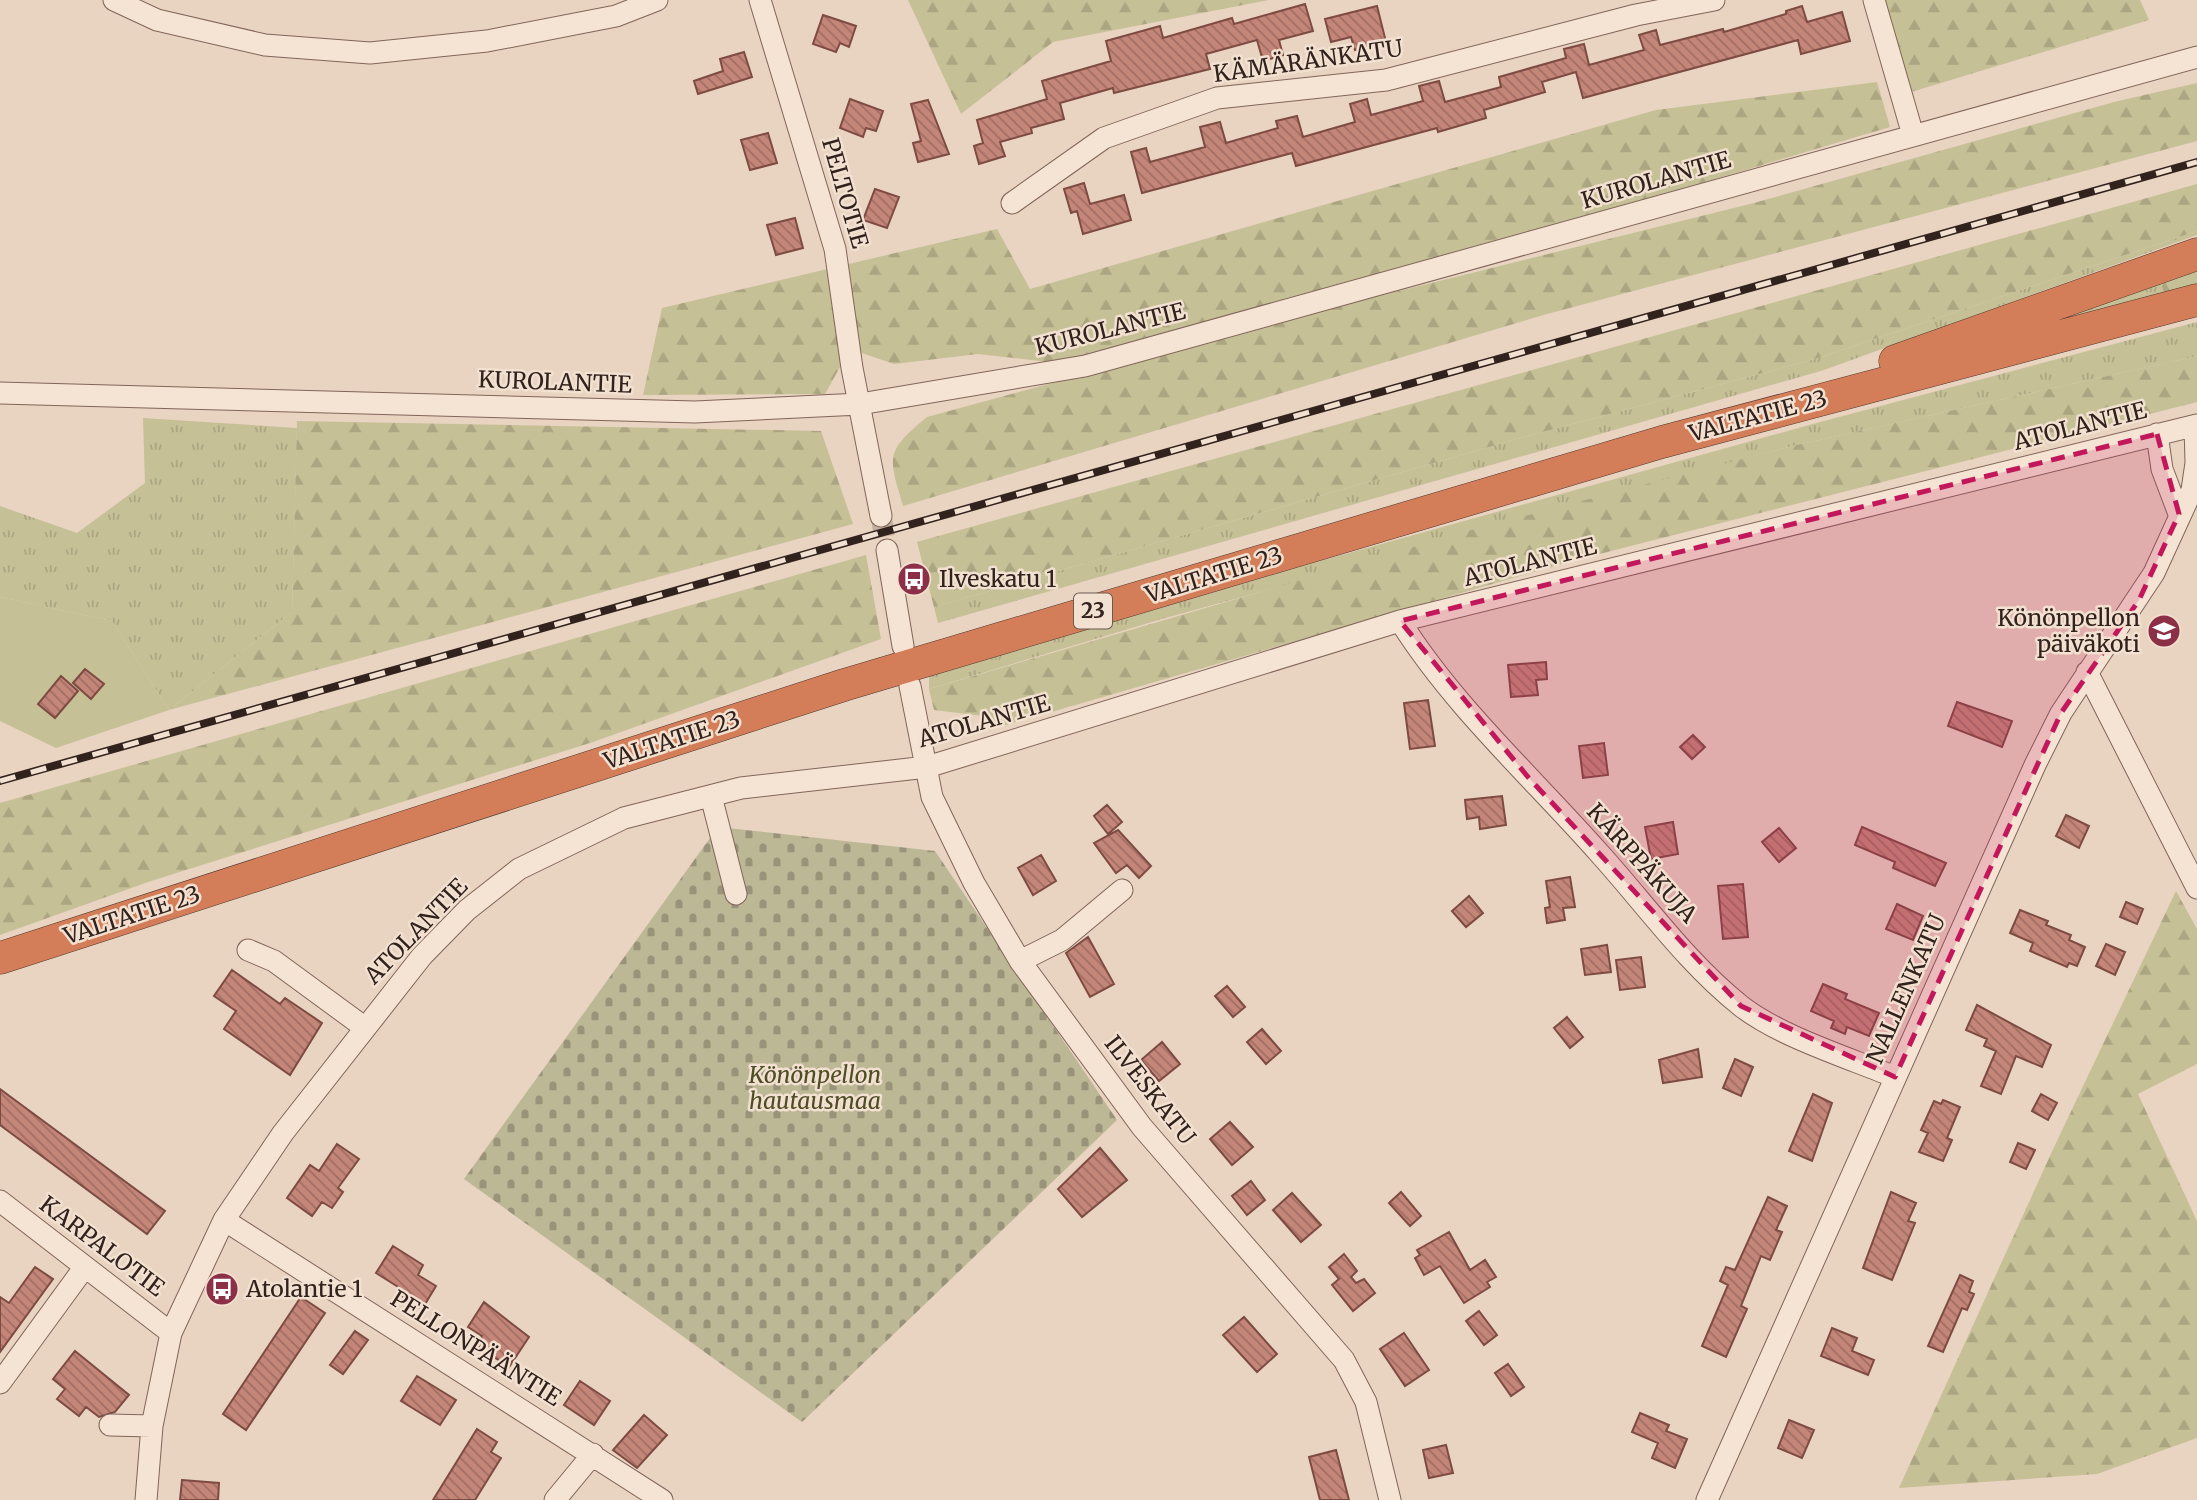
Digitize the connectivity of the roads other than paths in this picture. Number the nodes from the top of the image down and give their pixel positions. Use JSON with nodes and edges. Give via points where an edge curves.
{"nodes":[{"id":1,"x":114,"y":0,"type":"edge"},
{"id":2,"x":657,"y":0,"type":"edge"},
{"id":3,"x":760,"y":0,"type":"edge"},
{"id":4,"x":1714,"y":0,"type":"edge"},
{"id":5,"x":1874,"y":0,"type":"edge"},
{"id":6,"x":2197,"y":57,"type":"edge"},
{"id":7,"x":1913,"y":135,"type":"junction"},
{"id":8,"x":1012,"y":203,"type":"dead end"},
{"id":9,"x":2197,"y":254,"type":"edge"},
{"id":10,"x":2197,"y":300,"type":"edge"},
{"id":11,"x":0,"y":393,"type":"edge"},
{"id":12,"x":860,"y":404,"type":"junction"},
{"id":13,"x":2196,"y":426,"type":"edge"},
{"id":14,"x":2157,"y":434,"type":"junction"},
{"id":15,"x":1662,"y":442,"type":"junction"},
{"id":16,"x":2179,"y":514,"type":"junction"},
{"id":17,"x":881,"y":516,"type":"tunnel mouth"},
{"id":18,"x":887,"y":550,"type":"tunnel mouth"},
{"id":19,"x":1400,"y":621,"type":"junction"},
{"id":20,"x":903,"y":646,"type":"dead end"},
{"id":21,"x":2087,"y":673,"type":"junction"},
{"id":22,"x":910,"y":686,"type":"dead end"},
{"id":23,"x":927,"y":767,"type":"junction"},
{"id":24,"x":711,"y":796,"type":"junction"},
{"id":25,"x":2197,"y":888,"type":"edge"},
{"id":26,"x":1122,"y":890,"type":"dead end"},
{"id":27,"x":736,"y":894,"type":"dead end"},
{"id":28,"x":248,"y":950,"type":"dead end"},
{"id":29,"x":0,"y":958,"type":"edge"},
{"id":30,"x":1020,"y":961,"type":"junction"},
{"id":31,"x":364,"y":1027,"type":"junction"},
{"id":32,"x":1895,"y":1077,"type":"junction"},
{"id":33,"x":0,"y":1201,"type":"edge"},
{"id":34,"x":224,"y":1220,"type":"junction"},
{"id":35,"x":84,"y":1268,"type":"junction"},
{"id":36,"x":171,"y":1333,"type":"junction"},
{"id":37,"x":0,"y":1383,"type":"edge"},
{"id":38,"x":110,"y":1425,"type":"dead end"},
{"id":39,"x":152,"y":1426,"type":"junction"},
{"id":40,"x":593,"y":1454,"type":"junction"},
{"id":41,"x":146,"y":1500,"type":"edge"},
{"id":42,"x":555,"y":1500,"type":"edge"},
{"id":43,"x":662,"y":1500,"type":"edge"},
{"id":44,"x":1390,"y":1500,"type":"edge"},
{"id":45,"x":1707,"y":1500,"type":"edge"}],
"edges":[{"from":1,"to":2,"type":"street","via":[[157,20],[265,45],[370,53],[487,41],[616,16]]},
{"from":3,"to":12,"type":"street","name":"PELTOTIE","via":[[835,249]]},
{"from":4,"to":8,"type":"street","name":"KÄMÄRÄNKATU","via":[[1636,15],[1386,80],[1217,98],[1104,138]]},
{"from":5,"to":7,"type":"street"},
{"from":6,"to":7,"type":"street","name":"KUROLANTIE"},
{"from":7,"to":12,"type":"street","name":"KUROLANTIE","via":[[1085,366]]},
{"from":9,"to":15,"type":"highway"},
{"from":10,"to":15,"type":"highway","name":"VALTATIE 23","number":"23"},
{"from":11,"to":12,"type":"street","name":"KUROLANTIE","via":[[695,412]]},
{"from":12,"to":17,"type":"street"},
{"from":13,"to":14,"type":"street","name":"ATOLANTIE"},
{"from":13,"to":16,"type":"street","name":"NALLENKATU","via":[[2192,490]]},
{"from":14,"to":16,"type":"street","via":[[2162,469]]},
{"from":14,"to":19,"type":"street","name":"ATOLANTIE"},
{"from":15,"to":29,"type":"highway","name":"VALTATIE 23","number":"23","via":[[844,685]]},
{"from":16,"to":21,"type":"street","name":"NALLENKATU","via":[[2139,600]]},
{"from":18,"to":20,"type":"street"},
{"from":19,"to":23,"type":"street","name":"ATOLANTIE"},
{"from":19,"to":32,"type":"street","name":"KÄRPPÄKUJA","via":[[1444,681],[1519,767],[1676,942],[1741,1006],[1774,1026]]},
{"from":21,"to":25,"type":"street"},
{"from":21,"to":32,"type":"street","name":"NALLENKATU","via":[[2035,765]]},
{"from":22,"to":23,"type":"street","name":"ILVESKATU"},
{"from":23,"to":24,"type":"street","name":"ATOLANTIE","via":[[741,788]]},
{"from":23,"to":30,"type":"street","name":"ILVESKATU","via":[[932,797],[974,883]]},
{"from":24,"to":27,"type":"street"},
{"from":24,"to":31,"type":"street","name":"ATOLANTIE","via":[[624,818],[519,869],[467,910]]},
{"from":26,"to":30,"type":"street","via":[[1062,940]]},
{"from":28,"to":31,"type":"street","via":[[274,961]]},
{"from":30,"to":44,"type":"street","name":"ILVESKATU","via":[[1142,1127],[1344,1360],[1366,1402]]},
{"from":31,"to":34,"type":"street","name":"ATOLANTIE"},
{"from":32,"to":45,"type":"street","name":"NALLENKATU"},
{"from":33,"to":35,"type":"street","name":"KARPALOTIE"},
{"from":34,"to":36,"type":"street","name":"ATOLANTIE"},
{"from":34,"to":40,"type":"street","name":"PELLONPÄÄNTIE"},
{"from":35,"to":36,"type":"street","name":"KARPALOTIE"},
{"from":35,"to":37,"type":"street"},
{"from":36,"to":39,"type":"street","name":"ATOLANTIE"},
{"from":38,"to":39,"type":"street"},
{"from":39,"to":41,"type":"street","name":"ATOLANTIE"},
{"from":40,"to":42,"type":"street"},
{"from":40,"to":43,"type":"street","name":"PELLONPÄÄNTIE"}]}
